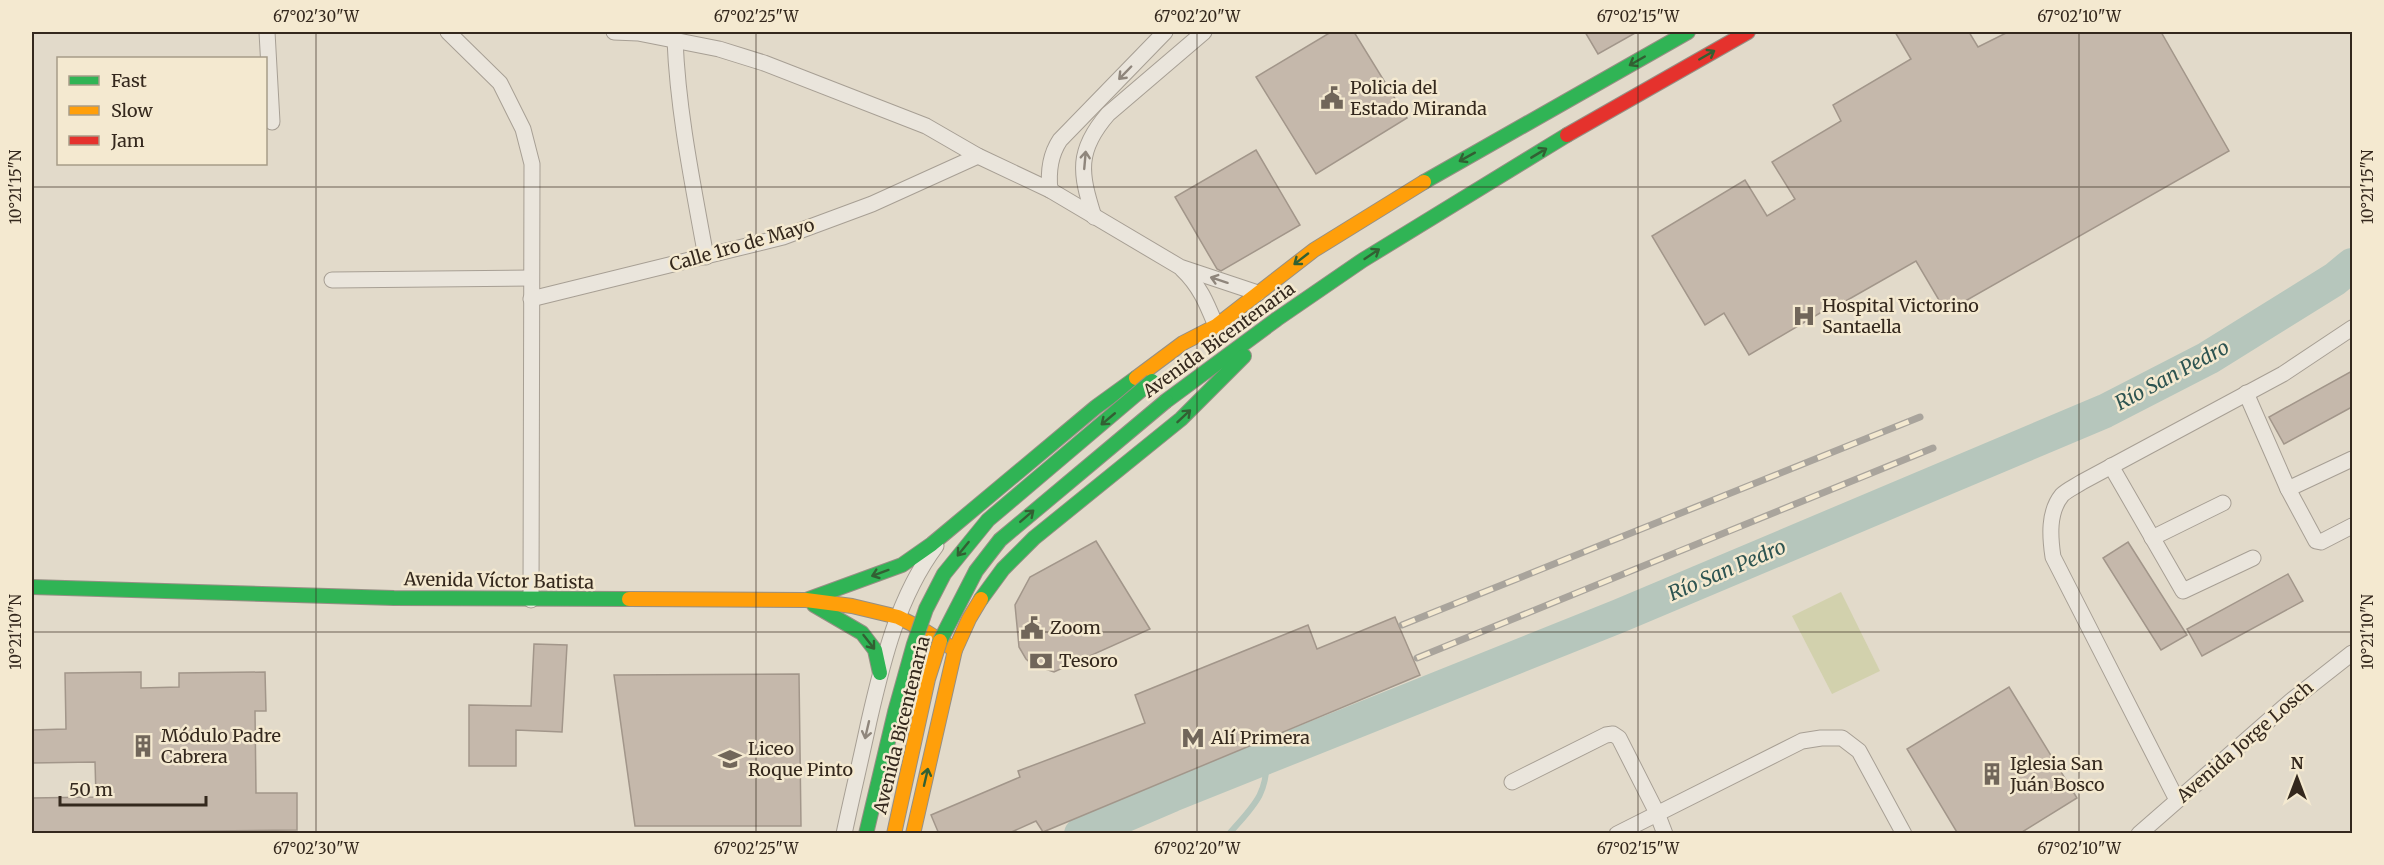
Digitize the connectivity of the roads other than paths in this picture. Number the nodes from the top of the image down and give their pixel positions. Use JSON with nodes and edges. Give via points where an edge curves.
{"nodes":[{"id":1,"x":267,"y":32,"type":"edge"},
{"id":2,"x":448,"y":32,"type":"edge"},
{"id":3,"x":614,"y":32,"type":"edge"},
{"id":4,"x":1166,"y":32,"type":"edge"},
{"id":5,"x":1204,"y":32,"type":"edge"},
{"id":6,"x":1688,"y":32,"type":"edge"},
{"id":7,"x":1748,"y":32,"type":"edge"},
{"id":8,"x":675,"y":40,"type":"junction"},
{"id":9,"x":272,"y":122,"type":"dead end"},
{"id":10,"x":978,"y":156,"type":"junction"},
{"id":11,"x":1050,"y":190,"type":"junction"},
{"id":12,"x":1094,"y":217,"type":"junction"},
{"id":13,"x":706,"y":257,"type":"junction"},
{"id":14,"x":1180,"y":267,"type":"junction"},
{"id":15,"x":531,"y":278,"type":"junction"},
{"id":16,"x":333,"y":280,"type":"dead end"},
{"id":17,"x":1258,"y":293,"type":"junction"},
{"id":18,"x":531,"y":298,"type":"junction"},
{"id":19,"x":1289,"y":310,"type":"junction"},
{"id":20,"x":1212,"y":328,"type":"junction"},
{"id":21,"x":2352,"y":328,"type":"edge"},
{"id":22,"x":2246,"y":393,"type":"junction"},
{"id":23,"x":2352,"y":459,"type":"edge"},
{"id":24,"x":2111,"y":466,"type":"junction"},
{"id":25,"x":2288,"y":489,"type":"junction"},
{"id":26,"x":2223,"y":503,"type":"dead end"},
{"id":27,"x":2352,"y":526,"type":"edge"},
{"id":28,"x":946,"y":532,"type":"junction"},
{"id":29,"x":2152,"y":538,"type":"junction"},
{"id":30,"x":2253,"y":558,"type":"dead end"},
{"id":31,"x":32,"y":587,"type":"edge"},
{"id":32,"x":531,"y":600,"type":"junction"},
{"id":33,"x":806,"y":600,"type":"junction"},
{"id":34,"x":898,"y":617,"type":"junction"},
{"id":35,"x":955,"y":650,"type":"junction"},
{"id":36,"x":2352,"y":653,"type":"edge"},
{"id":37,"x":880,"y":673,"type":"junction"},
{"id":38,"x":1512,"y":783,"type":"dead end"},
{"id":39,"x":2177,"y":800,"type":"junction"},
{"id":40,"x":1657,"y":813,"type":"junction"},
{"id":41,"x":843,"y":834,"type":"edge"},
{"id":42,"x":866,"y":834,"type":"edge"},
{"id":43,"x":894,"y":834,"type":"edge"},
{"id":44,"x":913,"y":834,"type":"edge"},
{"id":45,"x":1617,"y":834,"type":"edge"},
{"id":46,"x":1665,"y":834,"type":"edge"},
{"id":47,"x":1904,"y":834,"type":"edge"},
{"id":48,"x":2139,"y":834,"type":"edge"}],
"edges":[{"from":1,"to":9,"type":"street"},
{"from":2,"to":15,"type":"street","via":[[500,83],[523,129],[532,164]]},
{"from":3,"to":8,"type":"street"},
{"from":4,"to":11,"type":"street","one_way":true,"via":[[1060,140],[1050,166]]},
{"from":12,"to":5,"type":"street","one_way":true,"via":[[1084,187],[1084,158],[1094,129]]},
{"from":6,"to":17,"type":"main road","name":"Avenida Bicentenaria","one_way":true,"via":[[1418,185],[1314,250]]},
{"from":19,"to":7,"type":"main road","name":"Avenida Bicentenaria","one_way":true,"via":[[1391,241]]},
{"from":8,"to":10,"type":"street","via":[[764,63],[927,126]]},
{"from":8,"to":13,"type":"street","via":[[688,158]]},
{"from":10,"to":11,"type":"street"},
{"from":10,"to":13,"type":"street","name":"Calle 1ro de Mayo","via":[[872,204],[783,237]]},
{"from":11,"to":12,"type":"street"},
{"from":12,"to":14,"type":"street"},
{"from":13,"to":18,"type":"street","name":"Calle 1ro de Mayo"},
{"from":17,"to":14,"type":"street","one_way":true},
{"from":14,"to":20,"type":"street","via":[[1204,295]]},
{"from":15,"to":16,"type":"street"},
{"from":15,"to":18,"type":"street"},
{"from":17,"to":20,"type":"main road","name":"Avenida Bicentenaria"},
{"from":18,"to":32,"type":"street"},
{"from":35,"to":19,"type":"main road","one_way":true,"via":[[969,619],[1003,569],[1034,538],[1181,419]]},
{"from":43,"to":19,"type":"main road","name":"Avenida Bicentenaria","one_way":true,"bridge":true,"via":[[928,679],[943,633],[976,571],[1000,540],[1166,401]]},
{"from":20,"to":28,"type":"main road","via":[[1183,343],[1096,406]]},
{"from":20,"to":42,"type":"main road","name":"Avenida Bicentenaria","one_way":true,"bridge":true,"via":[[988,520],[944,574],[914,644]]},
{"from":21,"to":22,"type":"street","via":[[2283,374]]},
{"from":22,"to":24,"type":"street"},
{"from":22,"to":25,"type":"street"},
{"from":23,"to":25,"type":"street"},
{"from":24,"to":29,"type":"street"},
{"from":24,"to":39,"type":"street","via":[[2062,495],[2049,534],[2053,556]]},
{"from":25,"to":27,"type":"street","via":[[2316,541]]},
{"from":26,"to":29,"type":"street"},
{"from":28,"to":33,"type":"main road","one_way":true,"via":[[902,565]]},
{"from":28,"to":34,"type":"street","via":[[913,580]]},
{"from":29,"to":30,"type":"street","via":[[2183,591]]},
{"from":31,"to":32,"type":"main road","name":"Avenida Víctor Batista"},
{"from":32,"to":33,"type":"main road","name":"Avenida Víctor Batista"},
{"from":33,"to":34,"type":"main road","name":"Avenida Víctor Batista"},
{"from":33,"to":37,"type":"main road","one_way":true,"via":[[862,633],[875,650]]},
{"from":34,"to":35,"type":"main road","name":"Avenida Víctor Batista"},
{"from":34,"to":37,"type":"street"},
{"from":44,"to":35,"type":"main road","one_way":true},
{"from":36,"to":39,"type":"street","name":"Avenida Jorge Losch"},
{"from":37,"to":41,"type":"street","one_way":true},
{"from":38,"to":40,"type":"street","via":[[1612,734],[1619,738]]},
{"from":39,"to":48,"type":"street","name":"Avenida Jorge Losch"},
{"from":40,"to":45,"type":"street"},
{"from":40,"to":46,"type":"street"},
{"from":40,"to":47,"type":"street","via":[[1802,741],[1842,738],[1859,751]]}]}
